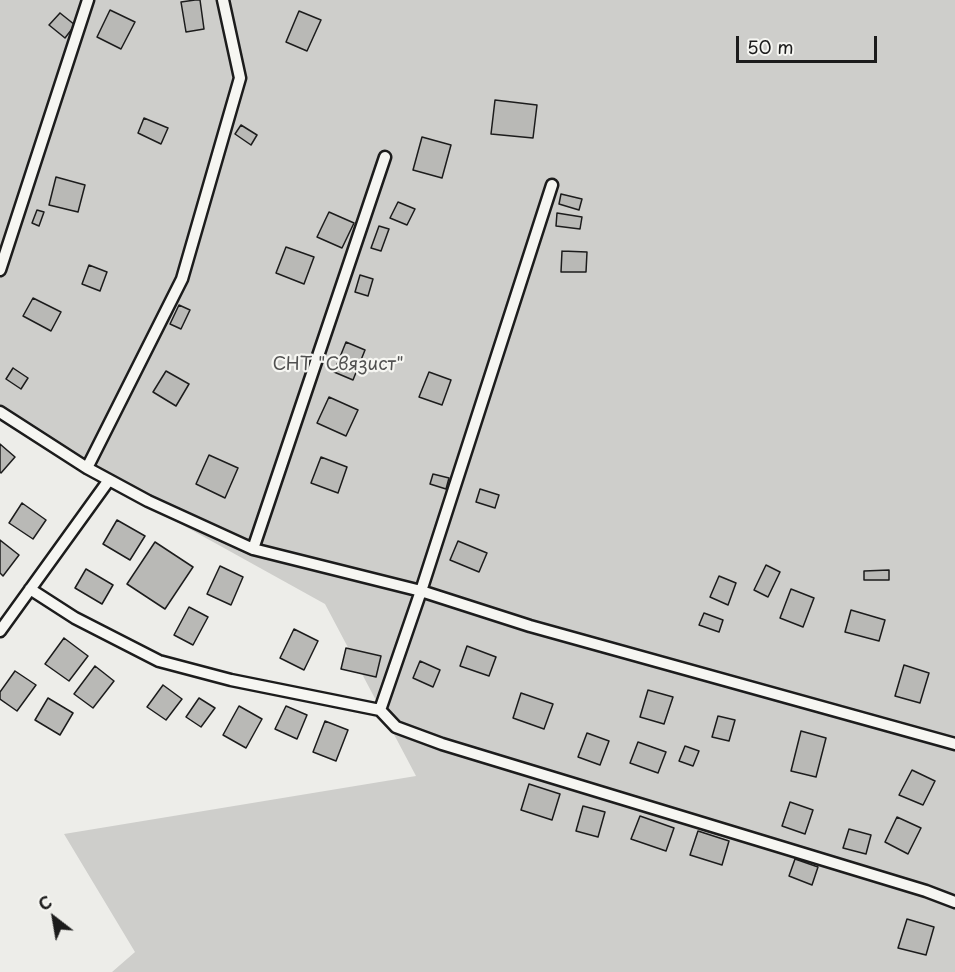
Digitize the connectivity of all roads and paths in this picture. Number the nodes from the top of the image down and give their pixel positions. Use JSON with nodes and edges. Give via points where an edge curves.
{"nodes":[{"id":1,"x":88,"y":0,"type":"edge"},
{"id":2,"x":223,"y":0,"type":"edge"},
{"id":3,"x":385,"y":157,"type":"dead end"},
{"id":4,"x":552,"y":185,"type":"dead end"},
{"id":5,"x":0,"y":270,"type":"edge"},
{"id":6,"x":0,"y":412,"type":"edge"},
{"id":7,"x":87,"y":468,"type":"junction"},
{"id":8,"x":109,"y":480,"type":"junction"},
{"id":9,"x":253,"y":549,"type":"junction"},
{"id":10,"x":30,"y":589,"type":"junction"},
{"id":11,"x":421,"y":591,"type":"junction"},
{"id":12,"x":0,"y":631,"type":"edge"},
{"id":13,"x":380,"y":710,"type":"junction"},
{"id":14,"x":955,"y":744,"type":"edge"},
{"id":15,"x":955,"y":902,"type":"edge"}],
"edges":[{"from":1,"to":5,"type":"lane"},
{"from":2,"to":7,"type":"lane","via":[[240,78],[182,279]]},
{"from":3,"to":9,"type":"lane"},
{"from":4,"to":11,"type":"lane"},
{"from":6,"to":7,"type":"lane"},
{"from":7,"to":8,"type":"lane"},
{"from":8,"to":9,"type":"lane"},
{"from":8,"to":10,"type":"lane"},
{"from":9,"to":11,"type":"lane"},
{"from":10,"to":12,"type":"lane"},
{"from":10,"to":13,"type":"lane","via":[[75,618],[159,661]]},
{"from":11,"to":13,"type":"lane"},
{"from":11,"to":14,"type":"lane","via":[[530,626]]},
{"from":13,"to":15,"type":"lane","via":[[396,727],[442,744]]}]}
